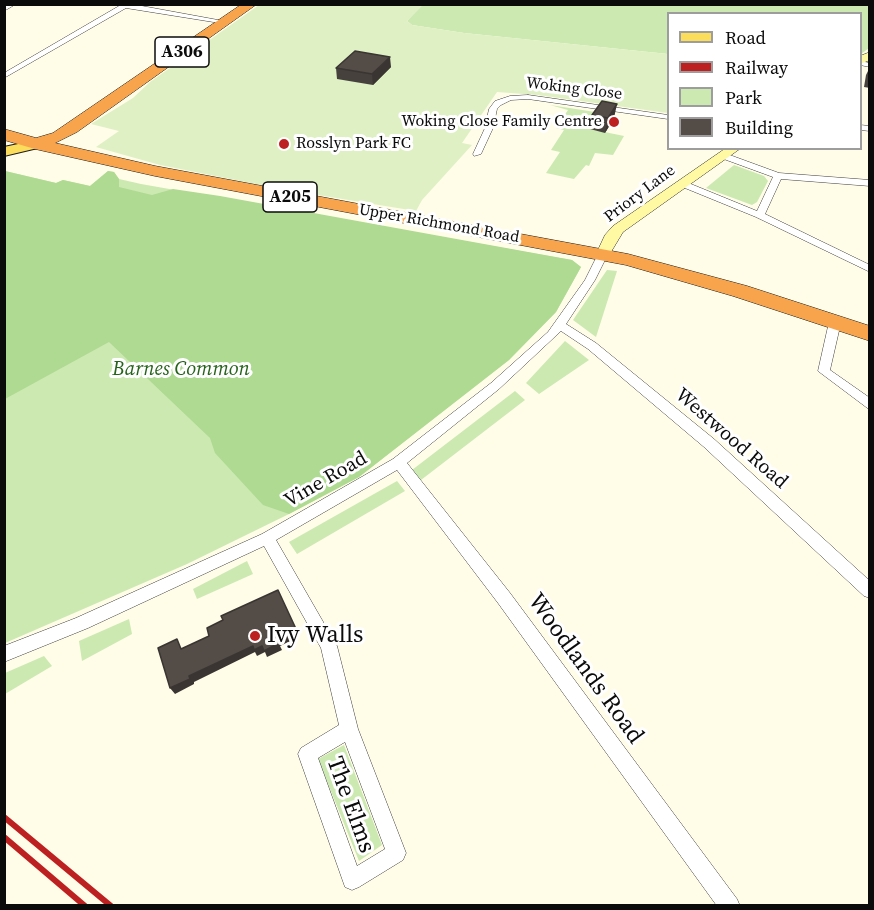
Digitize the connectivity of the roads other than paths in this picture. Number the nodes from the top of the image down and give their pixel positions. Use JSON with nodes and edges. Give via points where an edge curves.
{"nodes":[{"id":1,"x":14,"y":4,"type":"edge"},
{"id":2,"x":251,"y":4,"type":"edge"},
{"id":3,"x":120,"y":5,"type":"edge"},
{"id":4,"x":4,"y":9,"type":"edge"},
{"id":5,"x":226,"y":22,"type":"junction"},
{"id":6,"x":4,"y":76,"type":"edge"},
{"id":7,"x":667,"y":117,"type":"edge"},
{"id":8,"x":4,"y":134,"type":"edge"},
{"id":9,"x":4,"y":143,"type":"edge"},
{"id":10,"x":37,"y":144,"type":"junction"},
{"id":11,"x":4,"y":152,"type":"edge"},
{"id":12,"x":729,"y":152,"type":"edge"},
{"id":13,"x":477,"y":154,"type":"dead end"},
{"id":14,"x":778,"y":176,"type":"junction"},
{"id":15,"x":870,"y":183,"type":"edge"},
{"id":16,"x":683,"y":184,"type":"junction"},
{"id":17,"x":759,"y":214,"type":"junction"},
{"id":18,"x":603,"y":254,"type":"junction"},
{"id":19,"x":870,"y":269,"type":"edge"},
{"id":20,"x":835,"y":322,"type":"junction"},
{"id":21,"x":559,"y":325,"type":"junction"},
{"id":22,"x":870,"y":334,"type":"edge"},
{"id":23,"x":870,"y":405,"type":"edge"},
{"id":24,"x":398,"y":463,"type":"junction"},
{"id":25,"x":267,"y":538,"type":"junction"},
{"id":26,"x":870,"y":591,"type":"edge"},
{"id":27,"x":4,"y":654,"type":"edge"},
{"id":28,"x":349,"y":729,"type":"junction"},
{"id":29,"x":730,"y":906,"type":"edge"}],
"edges":[{"from":1,"to":4,"type":"street"},
{"from":2,"to":5,"type":"highway","number":"A306"},
{"from":3,"to":5,"type":"street"},
{"from":3,"to":6,"type":"street"},
{"from":5,"to":10,"type":"highway","number":"A306","via":[[70,129]]},
{"from":7,"to":13,"type":"street","name":"Woking Close","via":[[510,98],[493,109]]},
{"from":8,"to":10,"type":"highway","name":"Upper Richmond Road","number":"A205"},
{"from":9,"to":10,"type":"highway","number":"A205"},
{"from":10,"to":11,"type":"main road","number":"A306"},
{"from":10,"to":18,"type":"highway","name":"Upper Richmond Road","number":"A205","via":[[196,179]]},
{"from":12,"to":14,"type":"street"},
{"from":12,"to":16,"type":"street","name":"Priory Lane"},
{"from":14,"to":15,"type":"street"},
{"from":14,"to":17,"type":"street"},
{"from":16,"to":17,"type":"street"},
{"from":16,"to":18,"type":"street","name":"Priory Lane","via":[[618,229]]},
{"from":17,"to":19,"type":"street"},
{"from":18,"to":20,"type":"highway","name":"Upper Richmond Road","number":"A205","via":[[681,273]]},
{"from":18,"to":21,"type":"street","name":"Vine Road","via":[[592,278]]},
{"from":20,"to":22,"type":"highway","name":"Upper Richmond Road","number":"A205"},
{"from":20,"to":23,"type":"street","via":[[824,371]]},
{"from":21,"to":24,"type":"street","name":"Vine Road","via":[[495,386]]},
{"from":21,"to":26,"type":"street","name":"Westwood Road","via":[[592,346],[709,443]]},
{"from":24,"to":25,"type":"street","name":"Vine Road"},
{"from":24,"to":29,"type":"street","name":"Woodlands Road","via":[[504,598]]},
{"from":25,"to":27,"type":"street","name":"Vine Road","via":[[82,623]]},
{"from":25,"to":28,"type":"street","name":"The Elms","via":[[329,646]]},
{"from":28,"to":28,"type":"street","name":"The Elms","via":[[396,853],[352,880],[307,754]]}]}
